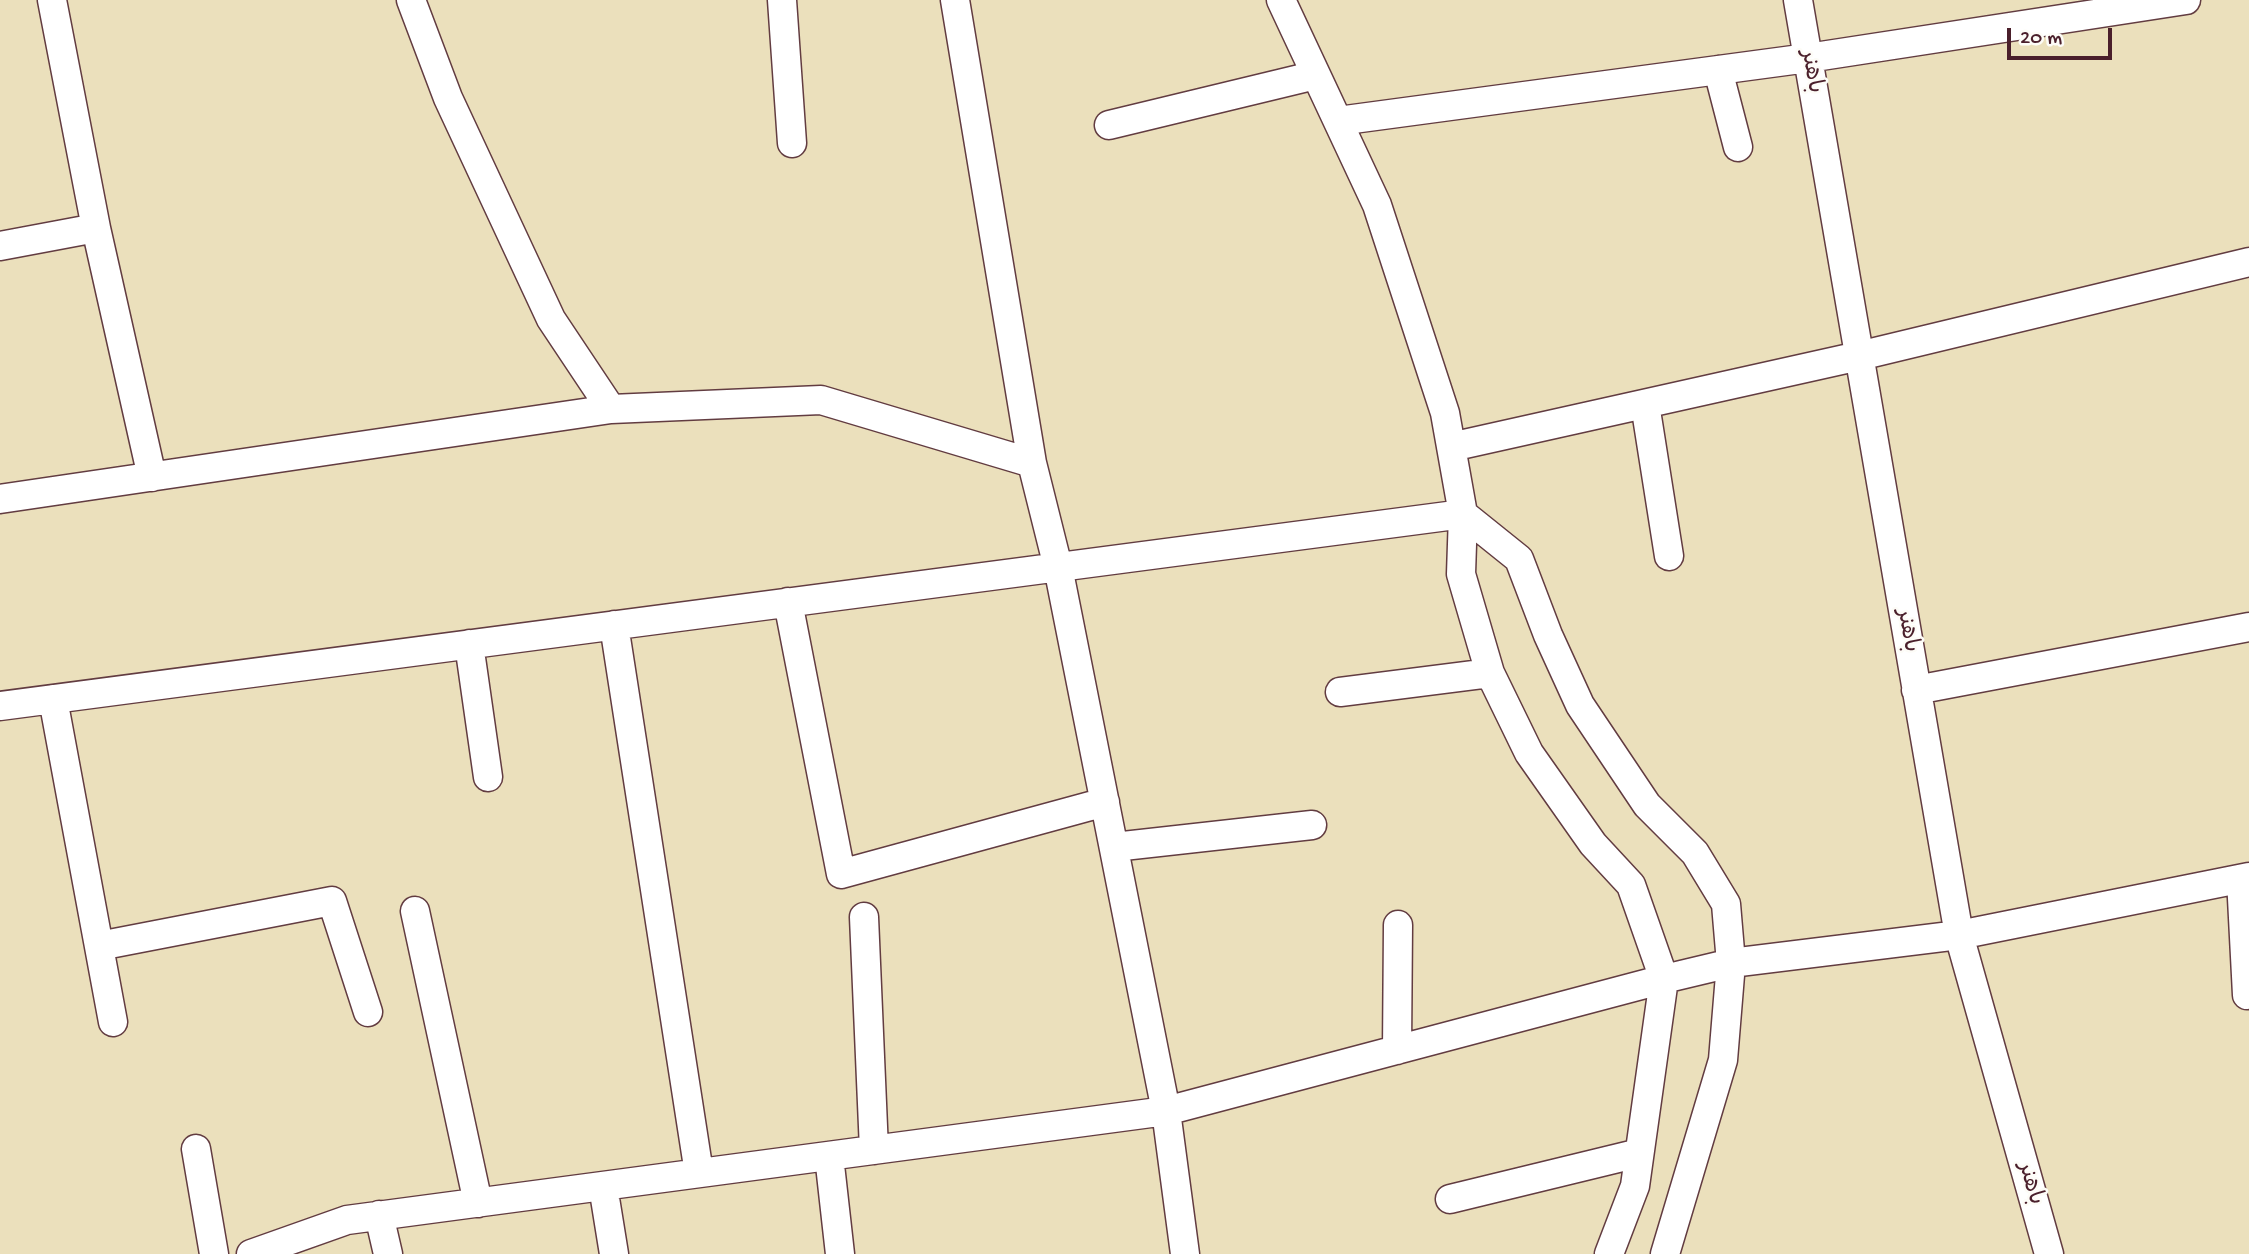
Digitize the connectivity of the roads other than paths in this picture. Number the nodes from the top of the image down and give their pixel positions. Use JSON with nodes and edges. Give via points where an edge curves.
{"nodes":[{"id":1,"x":52,"y":0,"type":"edge"},
{"id":2,"x":411,"y":0,"type":"edge"},
{"id":3,"x":782,"y":0,"type":"edge"},
{"id":4,"x":955,"y":0,"type":"edge"},
{"id":5,"x":1281,"y":0,"type":"edge"},
{"id":6,"x":1798,"y":0,"type":"edge"},
{"id":7,"x":2186,"y":0,"type":"edge"},
{"id":8,"x":2051,"y":10,"type":"edge"},
{"id":9,"x":1808,"y":58,"type":"junction"},
{"id":10,"x":1718,"y":70,"type":"junction"},
{"id":11,"x":1316,"y":75,"type":"junction"},
{"id":12,"x":1338,"y":121,"type":"junction"},
{"id":13,"x":1109,"y":125,"type":"dead end"},
{"id":14,"x":792,"y":143,"type":"dead end"},
{"id":15,"x":1738,"y":147,"type":"dead end"},
{"id":16,"x":96,"y":228,"type":"junction"},
{"id":17,"x":0,"y":246,"type":"edge"},
{"id":18,"x":2249,"y":262,"type":"edge"},
{"id":19,"x":1859,"y":356,"type":"junction"},
{"id":20,"x":1646,"y":404,"type":"junction"},
{"id":21,"x":611,"y":409,"type":"junction"},
{"id":22,"x":1451,"y":447,"type":"junction"},
{"id":23,"x":1032,"y":463,"type":"junction"},
{"id":24,"x":152,"y":477,"type":"junction"},
{"id":25,"x":0,"y":499,"type":"edge"},
{"id":26,"x":1463,"y":514,"type":"junction"},
{"id":27,"x":1669,"y":556,"type":"dead end"},
{"id":28,"x":1058,"y":567,"type":"junction"},
{"id":29,"x":788,"y":602,"type":"junction"},
{"id":30,"x":614,"y":625,"type":"junction"},
{"id":31,"x":2249,"y":627,"type":"edge"},
{"id":32,"x":469,"y":644,"type":"junction"},
{"id":33,"x":1490,"y":673,"type":"junction"},
{"id":34,"x":1916,"y":690,"type":"junction"},
{"id":35,"x":1340,"y":692,"type":"dead end"},
{"id":36,"x":53,"y":699,"type":"junction"},
{"id":37,"x":0,"y":706,"type":"edge"},
{"id":38,"x":488,"y":777,"type":"dead end"},
{"id":39,"x":1105,"y":802,"type":"junction"},
{"id":40,"x":1311,"y":824,"type":"dead end"},
{"id":41,"x":1114,"y":847,"type":"junction"},
{"id":42,"x":2245,"y":878,"type":"edge"},
{"id":43,"x":415,"y":911,"type":"dead end"},
{"id":44,"x":864,"y":918,"type":"dead end"},
{"id":45,"x":1398,"y":925,"type":"dead end"},
{"id":46,"x":1959,"y":935,"type":"junction"},
{"id":47,"x":99,"y":946,"type":"junction"},
{"id":48,"x":1731,"y":963,"type":"junction"},
{"id":49,"x":1664,"y":979,"type":"junction"},
{"id":50,"x":2247,"y":995,"type":"dead end"},
{"id":51,"x":368,"y":1012,"type":"dead end"},
{"id":52,"x":113,"y":1022,"type":"dead end"},
{"id":53,"x":1397,"y":1050,"type":"junction"},
{"id":54,"x":1166,"y":1111,"type":"junction"},
{"id":55,"x":196,"y":1149,"type":"dead end"},
{"id":56,"x":874,"y":1150,"type":"junction"},
{"id":57,"x":1639,"y":1153,"type":"junction"},
{"id":58,"x":829,"y":1156,"type":"junction"},
{"id":59,"x":699,"y":1173,"type":"junction"},
{"id":60,"x":603,"y":1186,"type":"junction"},
{"id":61,"x":1450,"y":1199,"type":"dead end"},
{"id":62,"x":478,"y":1203,"type":"junction"},
{"id":63,"x":379,"y":1215,"type":"junction"},
{"id":64,"x":214,"y":1254,"type":"edge"},
{"id":65,"x":251,"y":1254,"type":"edge"},
{"id":66,"x":388,"y":1254,"type":"edge"},
{"id":67,"x":614,"y":1254,"type":"edge"},
{"id":68,"x":840,"y":1254,"type":"edge"},
{"id":69,"x":1185,"y":1254,"type":"edge"},
{"id":70,"x":1609,"y":1254,"type":"edge"},
{"id":71,"x":1665,"y":1254,"type":"edge"},
{"id":72,"x":2049,"y":1254,"type":"edge"}],
"edges":[{"from":1,"to":16,"type":"street"},
{"from":2,"to":21,"type":"street","via":[[448,98],[551,319]]},
{"from":3,"to":14,"type":"street"},
{"from":4,"to":23,"type":"street"},
{"from":5,"to":11,"type":"street"},
{"from":6,"to":9,"type":"street","name":"باهنر"},
{"from":7,"to":8,"type":"street"},
{"from":8,"to":9,"type":"street"},
{"from":9,"to":10,"type":"street"},
{"from":9,"to":19,"type":"street","name":"باهنر"},
{"from":10,"to":12,"type":"street"},
{"from":10,"to":15,"type":"street"},
{"from":11,"to":12,"type":"street"},
{"from":11,"to":13,"type":"street"},
{"from":12,"to":22,"type":"street","via":[[1377,205],[1445,413]]},
{"from":16,"to":17,"type":"street"},
{"from":16,"to":24,"type":"street"},
{"from":18,"to":19,"type":"street"},
{"from":19,"to":20,"type":"street"},
{"from":19,"to":34,"type":"street","name":"باهنر"},
{"from":20,"to":22,"type":"street"},
{"from":20,"to":27,"type":"street"},
{"from":21,"to":23,"type":"street","via":[[821,400]]},
{"from":21,"to":24,"type":"street"},
{"from":22,"to":26,"type":"street"},
{"from":23,"to":28,"type":"street"},
{"from":24,"to":25,"type":"street"},
{"from":26,"to":28,"type":"street"},
{"from":26,"to":33,"type":"street","via":[[1461,573]]},
{"from":26,"to":48,"type":"street","via":[[1519,559],[1580,705],[1647,805],[1695,853],[1726,904]]},
{"from":28,"to":29,"type":"street"},
{"from":28,"to":39,"type":"street"},
{"from":29,"to":30,"type":"street"},
{"from":29,"to":39,"type":"street","via":[[841,874]]},
{"from":30,"to":32,"type":"street"},
{"from":30,"to":59,"type":"street"},
{"from":31,"to":34,"type":"street"},
{"from":32,"to":36,"type":"street"},
{"from":32,"to":38,"type":"street"},
{"from":33,"to":35,"type":"street"},
{"from":33,"to":49,"type":"street","via":[[1529,753],[1593,844],[1631,885]]},
{"from":34,"to":46,"type":"street","name":"باهنر"},
{"from":36,"to":37,"type":"street"},
{"from":36,"to":47,"type":"street"},
{"from":39,"to":41,"type":"street"},
{"from":40,"to":41,"type":"street"},
{"from":41,"to":54,"type":"street"},
{"from":42,"to":46,"type":"street"},
{"from":42,"to":50,"type":"street"},
{"from":43,"to":62,"type":"street"},
{"from":44,"to":56,"type":"street"},
{"from":45,"to":53,"type":"street"},
{"from":46,"to":48,"type":"street"},
{"from":46,"to":72,"type":"street","name":"باهنر"},
{"from":47,"to":51,"type":"street","via":[[332,901]]},
{"from":47,"to":52,"type":"street"},
{"from":48,"to":49,"type":"street"},
{"from":48,"to":71,"type":"street","via":[[1723,1060]]},
{"from":49,"to":53,"type":"street"},
{"from":49,"to":57,"type":"street"},
{"from":53,"to":54,"type":"street"},
{"from":54,"to":56,"type":"street"},
{"from":54,"to":69,"type":"street"},
{"from":55,"to":64,"type":"street"},
{"from":56,"to":58,"type":"street"},
{"from":57,"to":61,"type":"street"},
{"from":57,"to":70,"type":"street","via":[[1635,1186]]},
{"from":58,"to":59,"type":"street"},
{"from":58,"to":68,"type":"street"},
{"from":59,"to":60,"type":"street"},
{"from":60,"to":62,"type":"street"},
{"from":60,"to":67,"type":"street"},
{"from":62,"to":63,"type":"street"},
{"from":63,"to":65,"type":"street","via":[[347,1220]]},
{"from":63,"to":66,"type":"street"}]}
